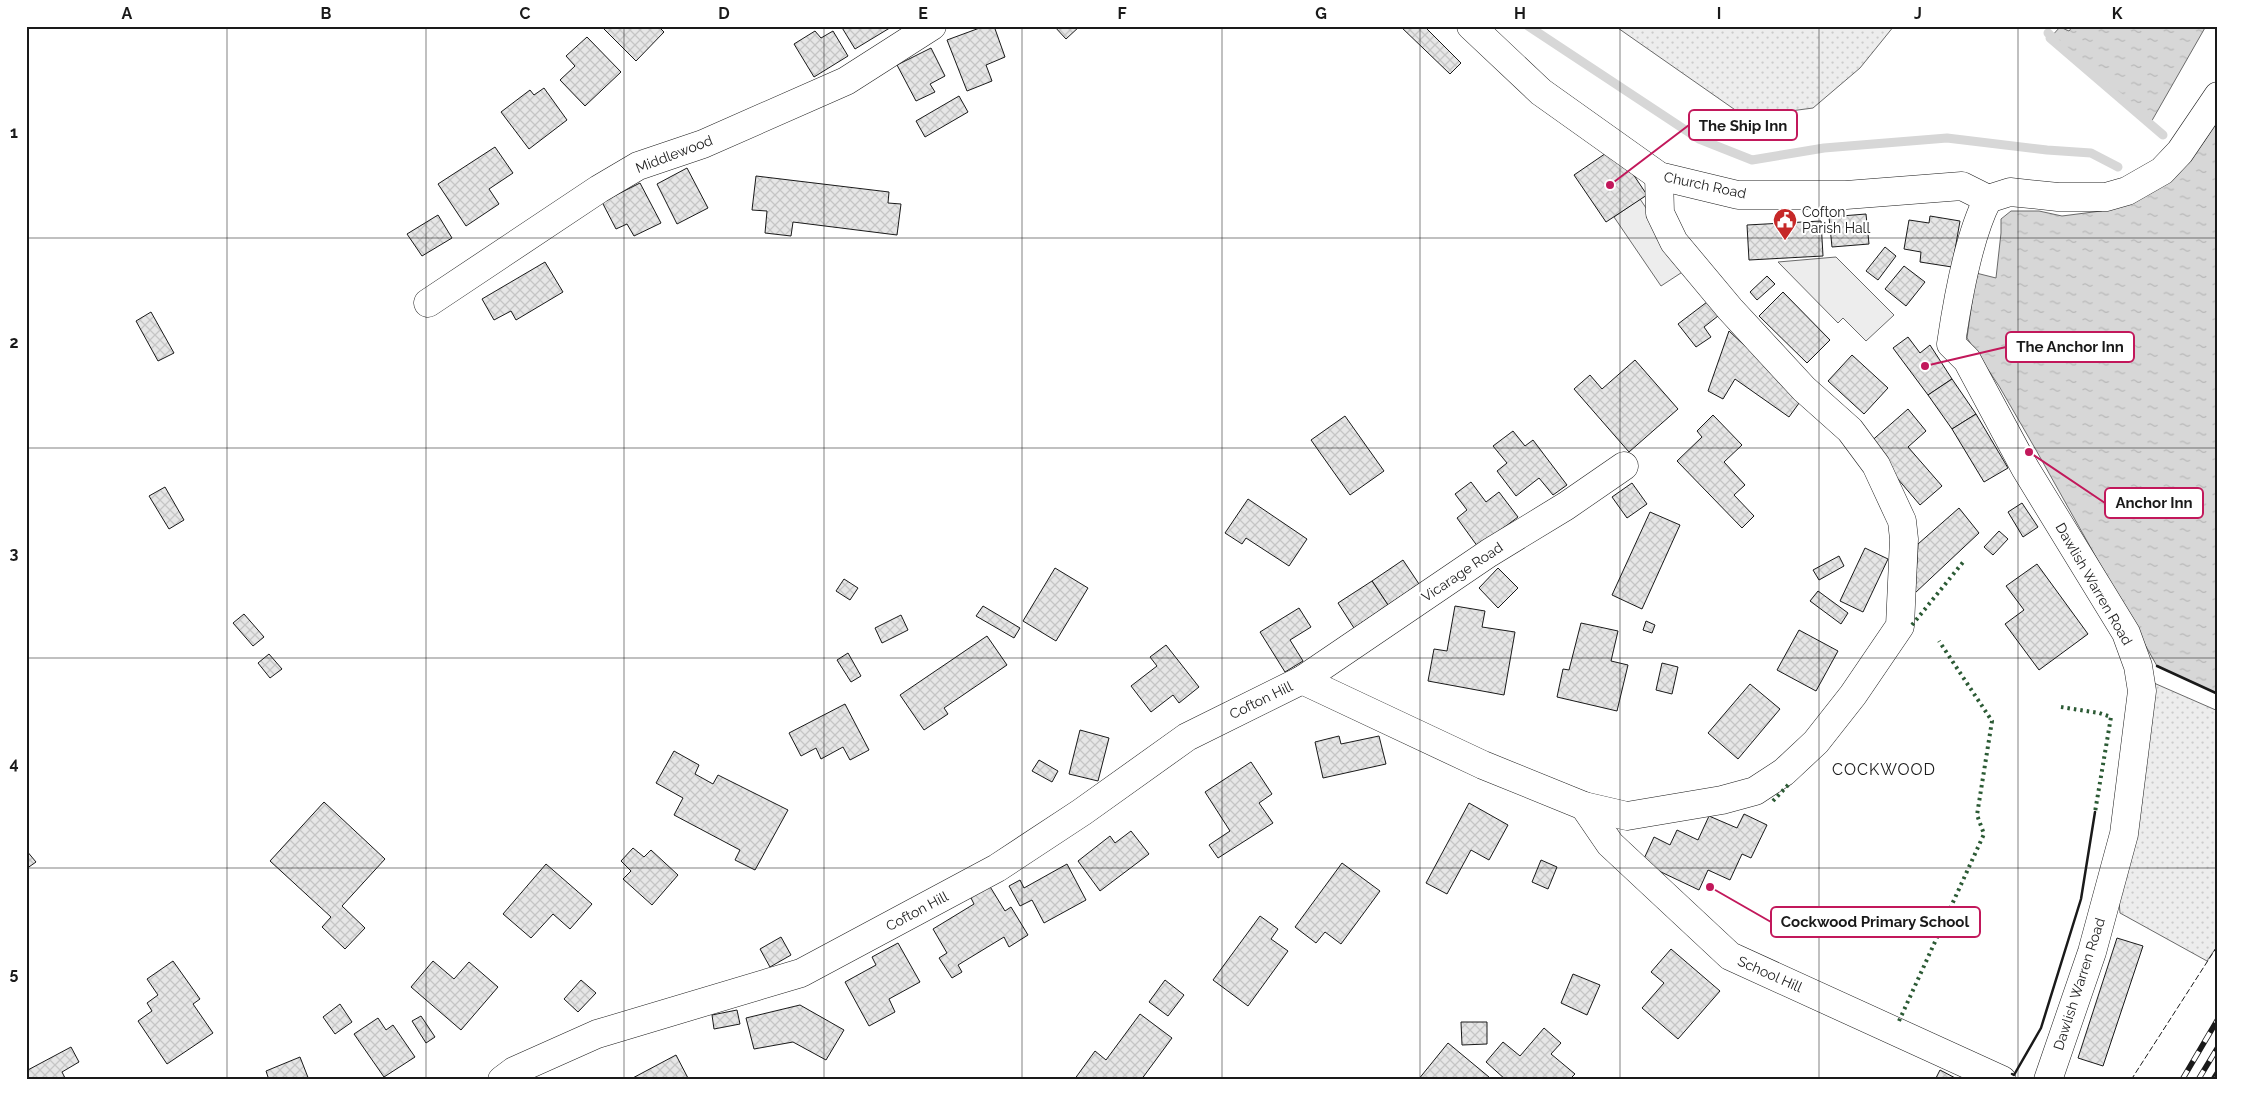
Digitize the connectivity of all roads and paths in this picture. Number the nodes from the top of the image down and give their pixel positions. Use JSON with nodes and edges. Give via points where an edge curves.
{"nodes":[{"id":1,"x":932,"y":26,"type":"edge"},
{"id":2,"x":1471,"y":26,"type":"edge"},
{"id":3,"x":2218,"y":96,"type":"edge"},
{"id":4,"x":1659,"y":176,"type":"junction"},
{"id":5,"x":1988,"y":199,"type":"junction"},
{"id":6,"x":428,"y":303,"type":"dead end"},
{"id":7,"x":1624,"y":466,"type":"dead end"},
{"id":8,"x":1302,"y":680,"type":"junction"},
{"id":9,"x":1584,"y":806,"type":"junction"},
{"id":10,"x":502,"y":1080,"type":"edge"},
{"id":11,"x":2002,"y":1080,"type":"edge"},
{"id":12,"x":2048,"y":1080,"type":"edge"}],
"edges":[{"from":1,"to":6,"type":"street","name":"Middlewood","via":[[846,81],[703,144],[638,166]]},
{"from":2,"to":4,"type":"street","name":"Church Road","via":[[1541,92]]},
{"from":3,"to":5,"type":"street","via":[[2180,152],[2162,171],[2127,191],[2106,197],[2010,192]]},
{"from":4,"to":5,"type":"street","name":"Church Road","via":[[1738,195],[1846,195],[1962,186]]},
{"from":4,"to":9,"type":"street","via":[[1660,213],[1674,242],[1804,389],[1850,430],[1876,465],[1902,521],[1900,626],[1816,742],[1784,772],[1755,791],[1722,800],[1627,816]]},
{"from":5,"to":12,"type":"street","name":"Dawlish Warren Road","via":[[1980,215],[1951,344],[1967,360],[2025,468],[2126,633],[2138,666],[2142,691],[2124,834],[2092,952]]},
{"from":7,"to":8,"type":"street","name":"Vicarage Road"},
{"from":8,"to":9,"type":"street","via":[[1483,765]]},
{"from":8,"to":10,"type":"street","name":"Cofton Hill","via":[[1186,737],[997,868],[801,974],[598,1034],[514,1071]]},
{"from":9,"to":11,"type":"street","name":"School Hill","via":[[1610,844],[1730,956]]}]}
